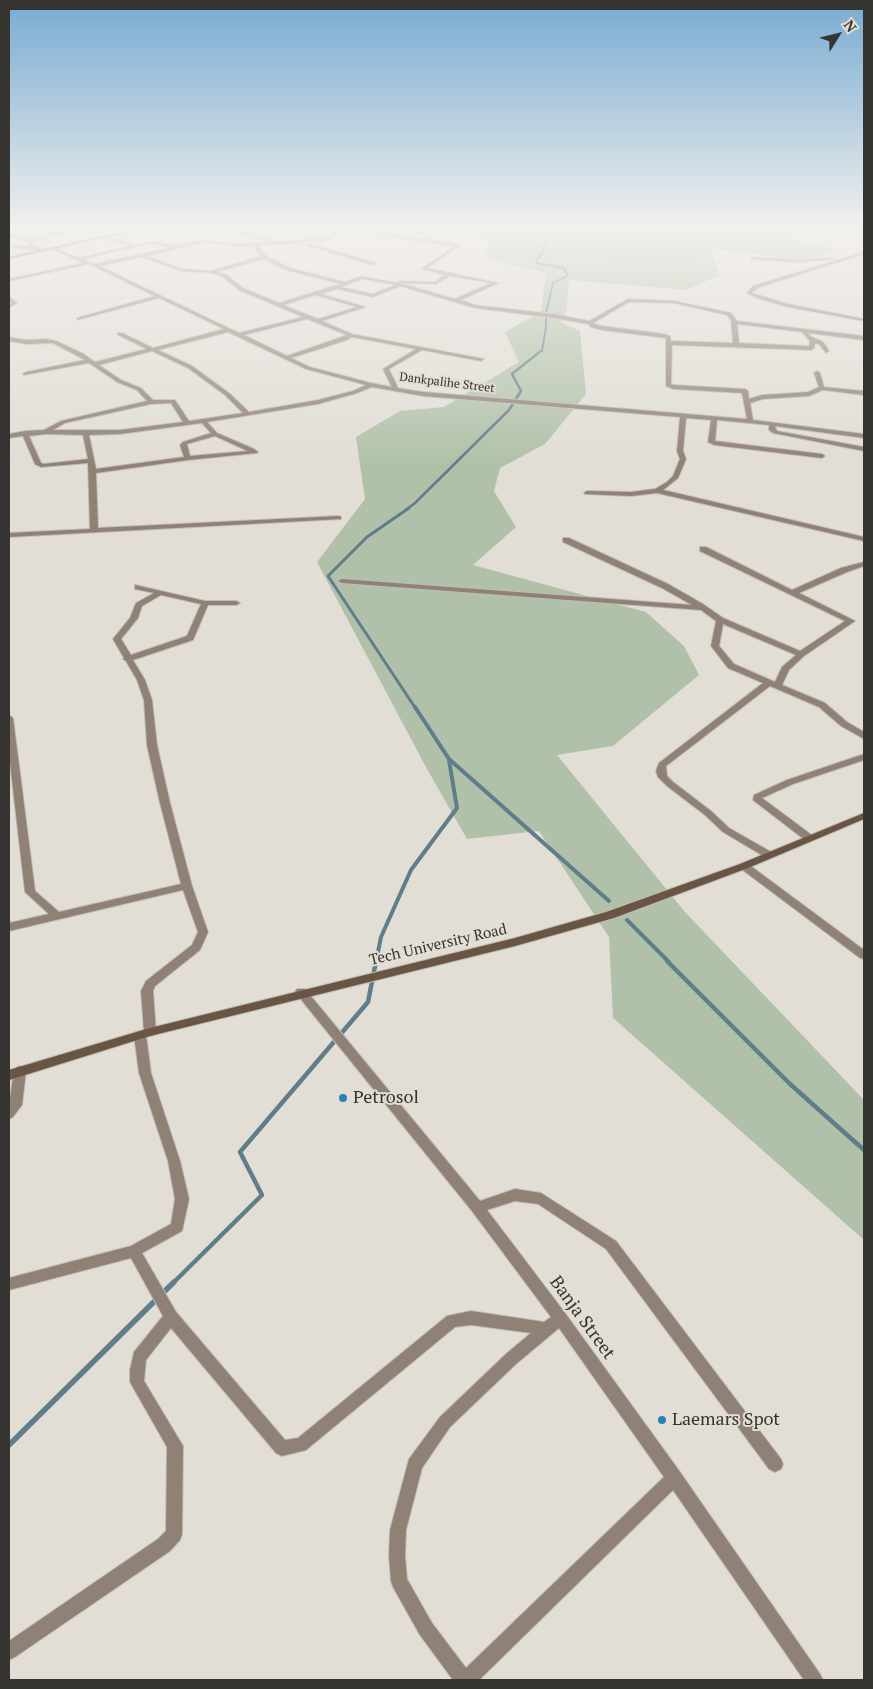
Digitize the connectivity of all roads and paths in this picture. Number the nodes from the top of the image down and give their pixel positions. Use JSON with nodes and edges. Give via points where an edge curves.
{"nodes":[{"id":1,"x":131,"y":305,"type":"edge"},
{"id":2,"x":175,"y":305,"type":"edge"},
{"id":3,"x":277,"y":305,"type":"edge"},
{"id":4,"x":356,"y":305,"type":"edge"},
{"id":5,"x":479,"y":305,"type":"edge"},
{"id":6,"x":620,"y":305,"type":"edge"},
{"id":7,"x":687,"y":305,"type":"edge"},
{"id":8,"x":787,"y":305,"type":"edge"},
{"id":9,"x":729,"y":314,"type":"junction"},
{"id":10,"x":307,"y":317,"type":"junction"},
{"id":11,"x":79,"y":319,"type":"dead end"},
{"id":12,"x":317,"y":320,"type":"junction"},
{"id":13,"x":864,"y":320,"type":"edge"},
{"id":14,"x":733,"y":322,"type":"junction"},
{"id":15,"x":590,"y":323,"type":"junction"},
{"id":16,"x":789,"y":328,"type":"junction"},
{"id":17,"x":228,"y":330,"type":"junction"},
{"id":18,"x":803,"y":330,"type":"junction"},
{"id":19,"x":120,"y":334,"type":"dead end"},
{"id":20,"x":238,"y":335,"type":"junction"},
{"id":21,"x":351,"y":335,"type":"junction"},
{"id":22,"x":864,"y":338,"type":"edge"},
{"id":23,"x":9,"y":339,"type":"edge"},
{"id":24,"x":813,"y":340,"type":"junction"},
{"id":25,"x":669,"y":344,"type":"junction"},
{"id":26,"x":736,"y":345,"type":"junction"},
{"id":27,"x":421,"y":348,"type":"junction"},
{"id":28,"x":154,"y":349,"type":"junction"},
{"id":29,"x":826,"y":351,"type":"dead end"},
{"id":30,"x":285,"y":358,"type":"junction"},
{"id":31,"x":481,"y":359,"type":"dead end"},
{"id":32,"x":92,"y":362,"type":"junction"},
{"id":33,"x":818,"y":373,"type":"dead end"},
{"id":34,"x":26,"y":374,"type":"dead end"},
{"id":35,"x":371,"y":385,"type":"junction"},
{"id":36,"x":822,"y":388,"type":"junction"},
{"id":37,"x":396,"y":389,"type":"junction"},
{"id":38,"x":864,"y":393,"type":"edge"},
{"id":39,"x":151,"y":402,"type":"junction"},
{"id":40,"x":747,"y":402,"type":"junction"},
{"id":41,"x":248,"y":414,"type":"junction"},
{"id":42,"x":683,"y":416,"type":"junction"},
{"id":43,"x":714,"y":419,"type":"junction"},
{"id":44,"x":203,"y":421,"type":"junction"},
{"id":45,"x":750,"y":421,"type":"junction"},
{"id":46,"x":187,"y":423,"type":"junction"},
{"id":47,"x":772,"y":424,"type":"junction"},
{"id":48,"x":825,"y":431,"type":"junction"},
{"id":49,"x":46,"y":432,"type":"junction"},
{"id":50,"x":26,"y":433,"type":"junction"},
{"id":51,"x":86,"y":433,"type":"junction"},
{"id":52,"x":215,"y":434,"type":"junction"},
{"id":53,"x":9,"y":436,"type":"edge"},
{"id":54,"x":864,"y":436,"type":"edge"},
{"id":55,"x":823,"y":440,"type":"junction"},
{"id":56,"x":864,"y":449,"type":"edge"},
{"id":57,"x":822,"y":456,"type":"dead end"},
{"id":58,"x":188,"y":458,"type":"junction"},
{"id":59,"x":91,"y":461,"type":"junction"},
{"id":60,"x":93,"y":471,"type":"junction"},
{"id":61,"x":657,"y":491,"type":"junction"},
{"id":62,"x":587,"y":493,"type":"dead end"},
{"id":63,"x":339,"y":518,"type":"dead end"},
{"id":64,"x":94,"y":530,"type":"junction"},
{"id":65,"x":9,"y":535,"type":"edge"},
{"id":66,"x":864,"y":539,"type":"edge"},
{"id":67,"x":566,"y":540,"type":"dead end"},
{"id":68,"x":703,"y":549,"type":"dead end"},
{"id":69,"x":864,"y":564,"type":"edge"},
{"id":70,"x":342,"y":581,"type":"dead end"},
{"id":71,"x":138,"y":586,"type":"dead end"},
{"id":72,"x":159,"y":593,"type":"junction"},
{"id":73,"x":792,"y":593,"type":"junction"},
{"id":74,"x":205,"y":603,"type":"junction"},
{"id":75,"x":236,"y":603,"type":"dead end"},
{"id":76,"x":703,"y":608,"type":"junction"},
{"id":77,"x":720,"y":620,"type":"junction"},
{"id":78,"x":801,"y":654,"type":"junction"},
{"id":79,"x":127,"y":658,"type":"junction"},
{"id":80,"x":774,"y":684,"type":"junction"},
{"id":81,"x":9,"y":718,"type":"edge"},
{"id":82,"x":864,"y":736,"type":"edge"},
{"id":83,"x":864,"y":757,"type":"edge"},
{"id":84,"x":864,"y":816,"type":"edge"},
{"id":85,"x":809,"y":838,"type":"junction"},
{"id":86,"x":769,"y":855,"type":"junction"},
{"id":87,"x":744,"y":866,"type":"junction"},
{"id":88,"x":187,"y":886,"type":"junction"},
{"id":89,"x":57,"y":916,"type":"junction"},
{"id":90,"x":9,"y":928,"type":"edge"},
{"id":91,"x":864,"y":955,"type":"edge"},
{"id":92,"x":301,"y":992,"type":"junction"},
{"id":93,"x":145,"y":1034,"type":"junction"},
{"id":94,"x":14,"y":1073,"type":"edge"},
{"id":95,"x":9,"y":1114,"type":"edge"},
{"id":96,"x":477,"y":1207,"type":"junction"},
{"id":97,"x":134,"y":1251,"type":"junction"},
{"id":98,"x":9,"y":1284,"type":"edge"},
{"id":99,"x":171,"y":1317,"type":"junction"},
{"id":100,"x":560,"y":1318,"type":"junction"},
{"id":101,"x":546,"y":1329,"type":"junction"},
{"id":102,"x":775,"y":1464,"type":"dead end"},
{"id":103,"x":674,"y":1478,"type":"junction"},
{"id":104,"x":9,"y":1651,"type":"edge"},
{"id":105,"x":466,"y":1680,"type":"edge"},
{"id":106,"x":814,"y":1680,"type":"edge"}],
"edges":[{"from":1,"to":11,"type":"street"},
{"from":2,"to":17,"type":"street","name":"Dankpalihe Street"},
{"from":3,"to":10,"type":"street"},
{"from":4,"to":12,"type":"street","via":[[364,307]]},
{"from":5,"to":15,"type":"street"},
{"from":6,"to":15,"type":"street"},
{"from":7,"to":9,"type":"street"},
{"from":8,"to":13,"type":"street"},
{"from":9,"to":14,"type":"street"},
{"from":9,"to":16,"type":"street"},
{"from":10,"to":12,"type":"street"},
{"from":10,"to":20,"type":"street"},
{"from":12,"to":21,"type":"street"},
{"from":14,"to":16,"type":"street"},
{"from":14,"to":26,"type":"street"},
{"from":15,"to":25,"type":"street","via":[[602,328],[668,337]]},
{"from":16,"to":18,"type":"street"},
{"from":17,"to":20,"type":"street","name":"Dankpalihe Street"},
{"from":17,"to":28,"type":"street"},
{"from":18,"to":22,"type":"street"},
{"from":18,"to":24,"type":"street"},
{"from":19,"to":28,"type":"street"},
{"from":20,"to":30,"type":"street","name":"Dankpalihe Street"},
{"from":21,"to":27,"type":"street"},
{"from":21,"to":30,"type":"street","via":[[336,343]]},
{"from":23,"to":32,"type":"street","via":[[54,342]]},
{"from":24,"to":26,"type":"street","via":[[811,348]]},
{"from":24,"to":29,"type":"street","via":[[821,343]]},
{"from":25,"to":26,"type":"street"},
{"from":25,"to":40,"type":"street","via":[[668,385],[740,390],[744,391]]},
{"from":27,"to":31,"type":"street"},
{"from":27,"to":37,"type":"street","via":[[386,369]]},
{"from":28,"to":32,"type":"street"},
{"from":28,"to":41,"type":"street","via":[[190,366]]},
{"from":30,"to":35,"type":"street","name":"Dankpalihe Street","via":[[330,376]]},
{"from":32,"to":34,"type":"street"},
{"from":32,"to":39,"type":"street","via":[[119,381],[139,389]]},
{"from":33,"to":36,"type":"street"},
{"from":35,"to":37,"type":"street","name":"Dankpalihe Street"},
{"from":35,"to":41,"type":"street","via":[[318,402]]},
{"from":36,"to":38,"type":"street"},
{"from":36,"to":40,"type":"street","via":[[809,394],[762,397]]},
{"from":37,"to":42,"type":"street","name":"Dankpalihe Street","via":[[443,396]]},
{"from":39,"to":46,"type":"street","via":[[173,401]]},
{"from":39,"to":49,"type":"street","via":[[63,422]]},
{"from":40,"to":45,"type":"street"},
{"from":41,"to":44,"type":"street"},
{"from":42,"to":43,"type":"street","name":"Dankpalihe Street"},
{"from":42,"to":61,"type":"street","via":[[680,451],[683,459],[676,477]]},
{"from":43,"to":45,"type":"street","name":"Dankpalihe Street"},
{"from":43,"to":57,"type":"street","via":[[711,442],[714,444]]},
{"from":44,"to":46,"type":"street"},
{"from":44,"to":52,"type":"street"},
{"from":45,"to":47,"type":"street","name":"Dankpalihe Street"},
{"from":46,"to":51,"type":"street"},
{"from":47,"to":48,"type":"street","name":"Dankpalihe Street"},
{"from":47,"to":55,"type":"street","via":[[775,432]]},
{"from":48,"to":54,"type":"street","name":"Dankpalihe Street"},
{"from":48,"to":55,"type":"street"},
{"from":49,"to":50,"type":"street"},
{"from":49,"to":51,"type":"street"},
{"from":50,"to":53,"type":"street"},
{"from":50,"to":59,"type":"street","via":[[38,464]]},
{"from":51,"to":59,"type":"street"},
{"from":52,"to":58,"type":"street","via":[[185,443]]},
{"from":52,"to":58,"type":"street","via":[[255,452]]},
{"from":55,"to":56,"type":"street"},
{"from":58,"to":60,"type":"street"},
{"from":59,"to":60,"type":"street"},
{"from":60,"to":64,"type":"street"},
{"from":61,"to":62,"type":"street"},
{"from":61,"to":66,"type":"street"},
{"from":63,"to":64,"type":"street"},
{"from":64,"to":65,"type":"street"},
{"from":67,"to":76,"type":"street","via":[[665,586]]},
{"from":68,"to":73,"type":"street"},
{"from":69,"to":73,"type":"street"},
{"from":70,"to":76,"type":"street"},
{"from":71,"to":72,"type":"street"},
{"from":72,"to":74,"type":"street"},
{"from":72,"to":79,"type":"street","via":[[140,605],[134,618],[117,638]]},
{"from":73,"to":78,"type":"street","via":[[850,621]]},
{"from":74,"to":75,"type":"street"},
{"from":74,"to":79,"type":"street","via":[[190,638]]},
{"from":76,"to":77,"type":"street"},
{"from":77,"to":78,"type":"street"},
{"from":77,"to":80,"type":"street","via":[[715,646],[731,666]]},
{"from":78,"to":80,"type":"street"},
{"from":79,"to":88,"type":"street","via":[[141,680],[148,700],[152,745]]},
{"from":80,"to":82,"type":"street","via":[[822,705]]},
{"from":80,"to":86,"type":"street","via":[[662,765],[661,771],[670,784],[726,830]]},
{"from":81,"to":89,"type":"street","via":[[30,892]]},
{"from":83,"to":85,"type":"street","via":[[757,797]]},
{"from":84,"to":85,"type":"street","name":"Tech University Road"},
{"from":85,"to":86,"type":"street","name":"Tech University Road"},
{"from":86,"to":87,"type":"street","name":"Tech University Road"},
{"from":87,"to":91,"type":"street"},
{"from":87,"to":92,"type":"street","name":"Tech University Road","via":[[601,918],[515,942]]},
{"from":88,"to":89,"type":"street"},
{"from":88,"to":93,"type":"street","via":[[203,932],[196,947],[150,984]]},
{"from":89,"to":90,"type":"street"},
{"from":92,"to":93,"type":"street","name":"Tech University Road"},
{"from":92,"to":96,"type":"street","name":"Banja Street"},
{"from":93,"to":94,"type":"street","name":"Tech University Road"},
{"from":93,"to":97,"type":"street","via":[[145,1073],[174,1161],[182,1199],[177,1227]]},
{"from":94,"to":95,"type":"street","via":[[16,1106]]},
{"from":96,"to":100,"type":"street","name":"Banja Street"},
{"from":96,"to":102,"type":"street","via":[[515,1195],[541,1199],[611,1245]]},
{"from":97,"to":98,"type":"street"},
{"from":97,"to":99,"type":"street"},
{"from":99,"to":101,"type":"street","via":[[282,1448],[301,1445],[452,1321],[471,1318]]},
{"from":99,"to":104,"type":"street","via":[[139,1357],[137,1382],[176,1446],[174,1534],[164,1545]]},
{"from":100,"to":101,"type":"street"},
{"from":100,"to":103,"type":"street","name":"Banja Street"},
{"from":101,"to":105,"type":"street","via":[[445,1422],[415,1465],[398,1530],[399,1581],[426,1629]]},
{"from":103,"to":105,"type":"street"},
{"from":103,"to":106,"type":"street","name":"Banja Street"}]}
